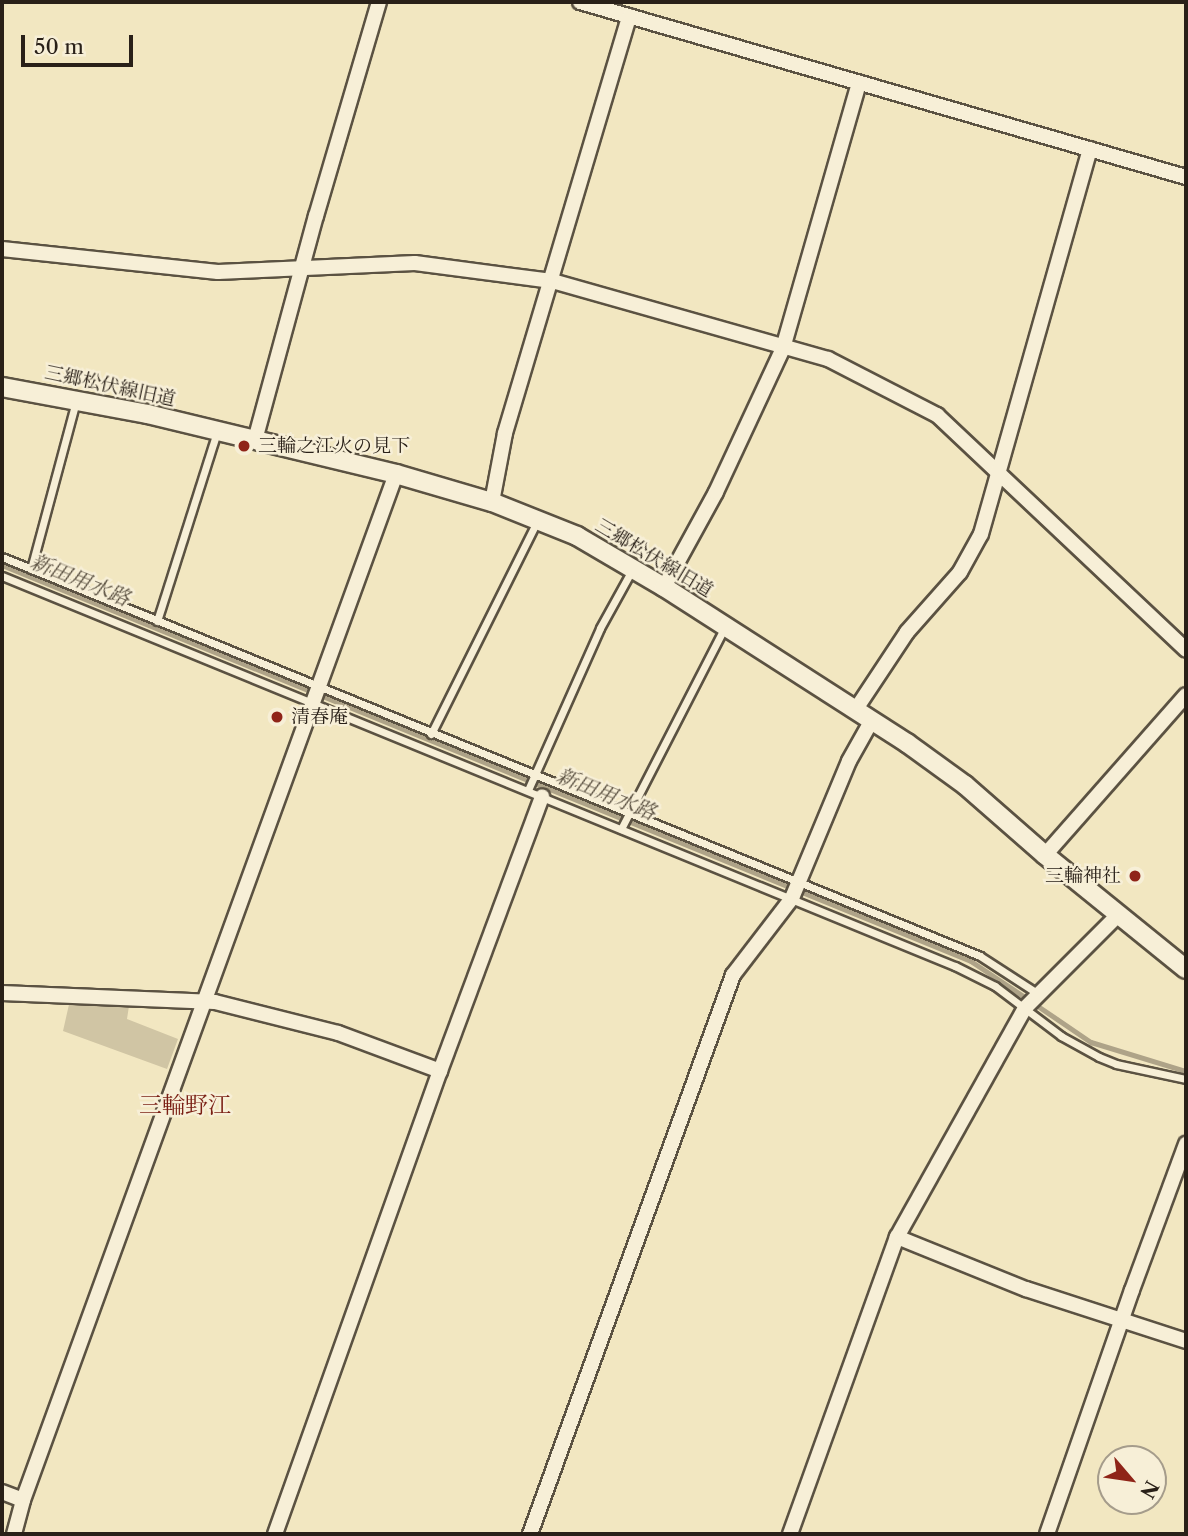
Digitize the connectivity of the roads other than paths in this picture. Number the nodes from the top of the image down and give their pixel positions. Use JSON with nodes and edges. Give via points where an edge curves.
{"nodes":[{"id":1,"x":379,"y":2,"type":"edge"},
{"id":2,"x":580,"y":2,"type":"edge"},
{"id":3,"x":629,"y":16,"type":"junction"},
{"id":4,"x":859,"y":83,"type":"junction"},
{"id":5,"x":1090,"y":149,"type":"junction"},
{"id":6,"x":1186,"y":177,"type":"edge"},
{"id":7,"x":2,"y":249,"type":"edge"},
{"id":8,"x":302,"y":269,"type":"junction"},
{"id":9,"x":552,"y":281,"type":"junction"},
{"id":10,"x":783,"y":348,"type":"junction"},
{"id":11,"x":2,"y":387,"type":"edge"},
{"id":12,"x":76,"y":398,"type":"junction"},
{"id":13,"x":217,"y":432,"type":"junction"},
{"id":14,"x":255,"y":440,"type":"junction"},
{"id":15,"x":998,"y":473,"type":"junction"},
{"id":16,"x":396,"y":474,"type":"junction"},
{"id":17,"x":492,"y":502,"type":"junction"},
{"id":18,"x":538,"y":519,"type":"junction"},
{"id":19,"x":2,"y":557,"type":"edge"},
{"id":20,"x":633,"y":568,"type":"junction"},
{"id":21,"x":31,"y":569,"type":"junction"},
{"id":22,"x":2,"y":576,"type":"edge"},
{"id":23,"x":664,"y":587,"type":"junction"},
{"id":24,"x":157,"y":621,"type":"junction"},
{"id":25,"x":726,"y":627,"type":"junction"},
{"id":26,"x":1186,"y":650,"type":"edge"},
{"id":27,"x":318,"y":686,"type":"junction"},
{"id":28,"x":1186,"y":695,"type":"edge"},
{"id":29,"x":312,"y":702,"type":"junction"},
{"id":30,"x":856,"y":709,"type":"junction"},
{"id":31,"x":872,"y":720,"type":"junction"},
{"id":32,"x":431,"y":734,"type":"junction"},
{"id":33,"x":535,"y":774,"type":"junction"},
{"id":34,"x":528,"y":790,"type":"junction"},
{"id":35,"x":542,"y":796,"type":"junction"},
{"id":36,"x":628,"y":813,"type":"junction"},
{"id":37,"x":621,"y":829,"type":"junction"},
{"id":38,"x":707,"y":845,"type":"junction"},
{"id":39,"x":1045,"y":855,"type":"junction"},
{"id":40,"x":699,"y":860,"type":"junction"},
{"id":41,"x":799,"y":882,"type":"junction"},
{"id":42,"x":792,"y":898,"type":"junction"},
{"id":43,"x":1118,"y":915,"type":"junction"},
{"id":44,"x":1186,"y":969,"type":"edge"},
{"id":45,"x":2,"y":993,"type":"edge"},
{"id":46,"x":1037,"y":993,"type":"junction"},
{"id":47,"x":204,"y":1000,"type":"junction"},
{"id":48,"x":1025,"y":1008,"type":"junction"},
{"id":49,"x":440,"y":1070,"type":"junction"},
{"id":50,"x":1186,"y":1079,"type":"edge"},
{"id":51,"x":1186,"y":1144,"type":"edge"},
{"id":52,"x":897,"y":1237,"type":"junction"},
{"id":53,"x":1123,"y":1319,"type":"junction"},
{"id":54,"x":1186,"y":1341,"type":"edge"},
{"id":55,"x":2,"y":1492,"type":"edge"},
{"id":56,"x":23,"y":1500,"type":"junction"},
{"id":57,"x":13,"y":1534,"type":"edge"},
{"id":58,"x":275,"y":1534,"type":"edge"},
{"id":59,"x":530,"y":1534,"type":"edge"},
{"id":60,"x":790,"y":1534,"type":"edge"},
{"id":61,"x":1047,"y":1534,"type":"edge"}],
"edges":[{"from":1,"to":8,"type":"street"},
{"from":2,"to":3,"type":"street"},
{"from":3,"to":4,"type":"street"},
{"from":3,"to":9,"type":"street"},
{"from":4,"to":5,"type":"street"},
{"from":4,"to":10,"type":"street"},
{"from":5,"to":6,"type":"street"},
{"from":5,"to":15,"type":"street"},
{"from":7,"to":8,"type":"street","via":[[218,272]]},
{"from":8,"to":9,"type":"street","via":[[415,263]]},
{"from":8,"to":14,"type":"street"},
{"from":9,"to":10,"type":"street"},
{"from":9,"to":17,"type":"street","via":[[505,433]]},
{"from":10,"to":15,"type":"street","via":[[828,359],[937,415]]},
{"from":10,"to":23,"type":"street","via":[[716,492]]},
{"from":11,"to":12,"type":"street","name":"三郷松伏線旧道"},
{"from":12,"to":13,"type":"street","name":"三郷松伏線旧道"},
{"from":12,"to":21,"type":"lane"},
{"from":13,"to":14,"type":"street","name":"三郷松伏線旧道"},
{"from":13,"to":24,"type":"lane"},
{"from":14,"to":16,"type":"street","name":"三郷松伏線旧道"},
{"from":15,"to":26,"type":"street"},
{"from":15,"to":30,"type":"street","via":[[981,534],[960,572],[907,632]]},
{"from":16,"to":17,"type":"street","name":"三郷松伏線旧道"},
{"from":16,"to":27,"type":"street"},
{"from":17,"to":18,"type":"street","name":"三郷松伏線旧道"},
{"from":18,"to":20,"type":"street","name":"三郷松伏線旧道"},
{"from":18,"to":32,"type":"lane"},
{"from":19,"to":21,"type":"lane"},
{"from":20,"to":23,"type":"street","name":"三郷松伏線旧道"},
{"from":20,"to":33,"type":"lane","via":[[600,628]]},
{"from":21,"to":24,"type":"lane"},
{"from":22,"to":29,"type":"lane"},
{"from":23,"to":25,"type":"street","name":"三郷松伏線旧道"},
{"from":24,"to":27,"type":"lane"},
{"from":25,"to":30,"type":"street","name":"三郷松伏線旧道"},
{"from":25,"to":36,"type":"lane"},
{"from":27,"to":29,"type":"street"},
{"from":27,"to":32,"type":"lane"},
{"from":28,"to":39,"type":"street"},
{"from":29,"to":34,"type":"lane"},
{"from":29,"to":47,"type":"street"},
{"from":30,"to":31,"type":"street","name":"三郷松伏線旧道"},
{"from":31,"to":39,"type":"street","name":"三郷松伏線旧道","via":[[957,779]]},
{"from":31,"to":41,"type":"street","via":[[849,761]]},
{"from":32,"to":33,"type":"lane"},
{"from":33,"to":34,"type":"lane"},
{"from":33,"to":36,"type":"lane"},
{"from":34,"to":35,"type":"lane"},
{"from":35,"to":37,"type":"lane"},
{"from":35,"to":49,"type":"street"},
{"from":36,"to":37,"type":"lane"},
{"from":36,"to":38,"type":"lane"},
{"from":37,"to":40,"type":"lane"},
{"from":38,"to":40,"type":"lane"},
{"from":38,"to":41,"type":"lane"},
{"from":39,"to":43,"type":"street","name":"三郷松伏線旧道"},
{"from":40,"to":42,"type":"lane"},
{"from":41,"to":42,"type":"street"},
{"from":41,"to":46,"type":"lane","via":[[980,956]]},
{"from":42,"to":48,"type":"lane","via":[[964,970]]},
{"from":42,"to":59,"type":"street","via":[[733,975]]},
{"from":43,"to":44,"type":"street","name":"三郷松伏線旧道"},
{"from":43,"to":46,"type":"street"},
{"from":45,"to":47,"type":"street"},
{"from":46,"to":48,"type":"street"},
{"from":47,"to":49,"type":"street","via":[[338,1033]]},
{"from":47,"to":56,"type":"street"},
{"from":48,"to":50,"type":"lane","via":[[1099,1057]]},
{"from":48,"to":52,"type":"street"},
{"from":49,"to":58,"type":"street"},
{"from":51,"to":53,"type":"street"},
{"from":52,"to":53,"type":"street","via":[[1026,1289]]},
{"from":52,"to":60,"type":"street"},
{"from":53,"to":54,"type":"street"},
{"from":53,"to":61,"type":"street"},
{"from":55,"to":56,"type":"street"},
{"from":56,"to":57,"type":"street"}]}
